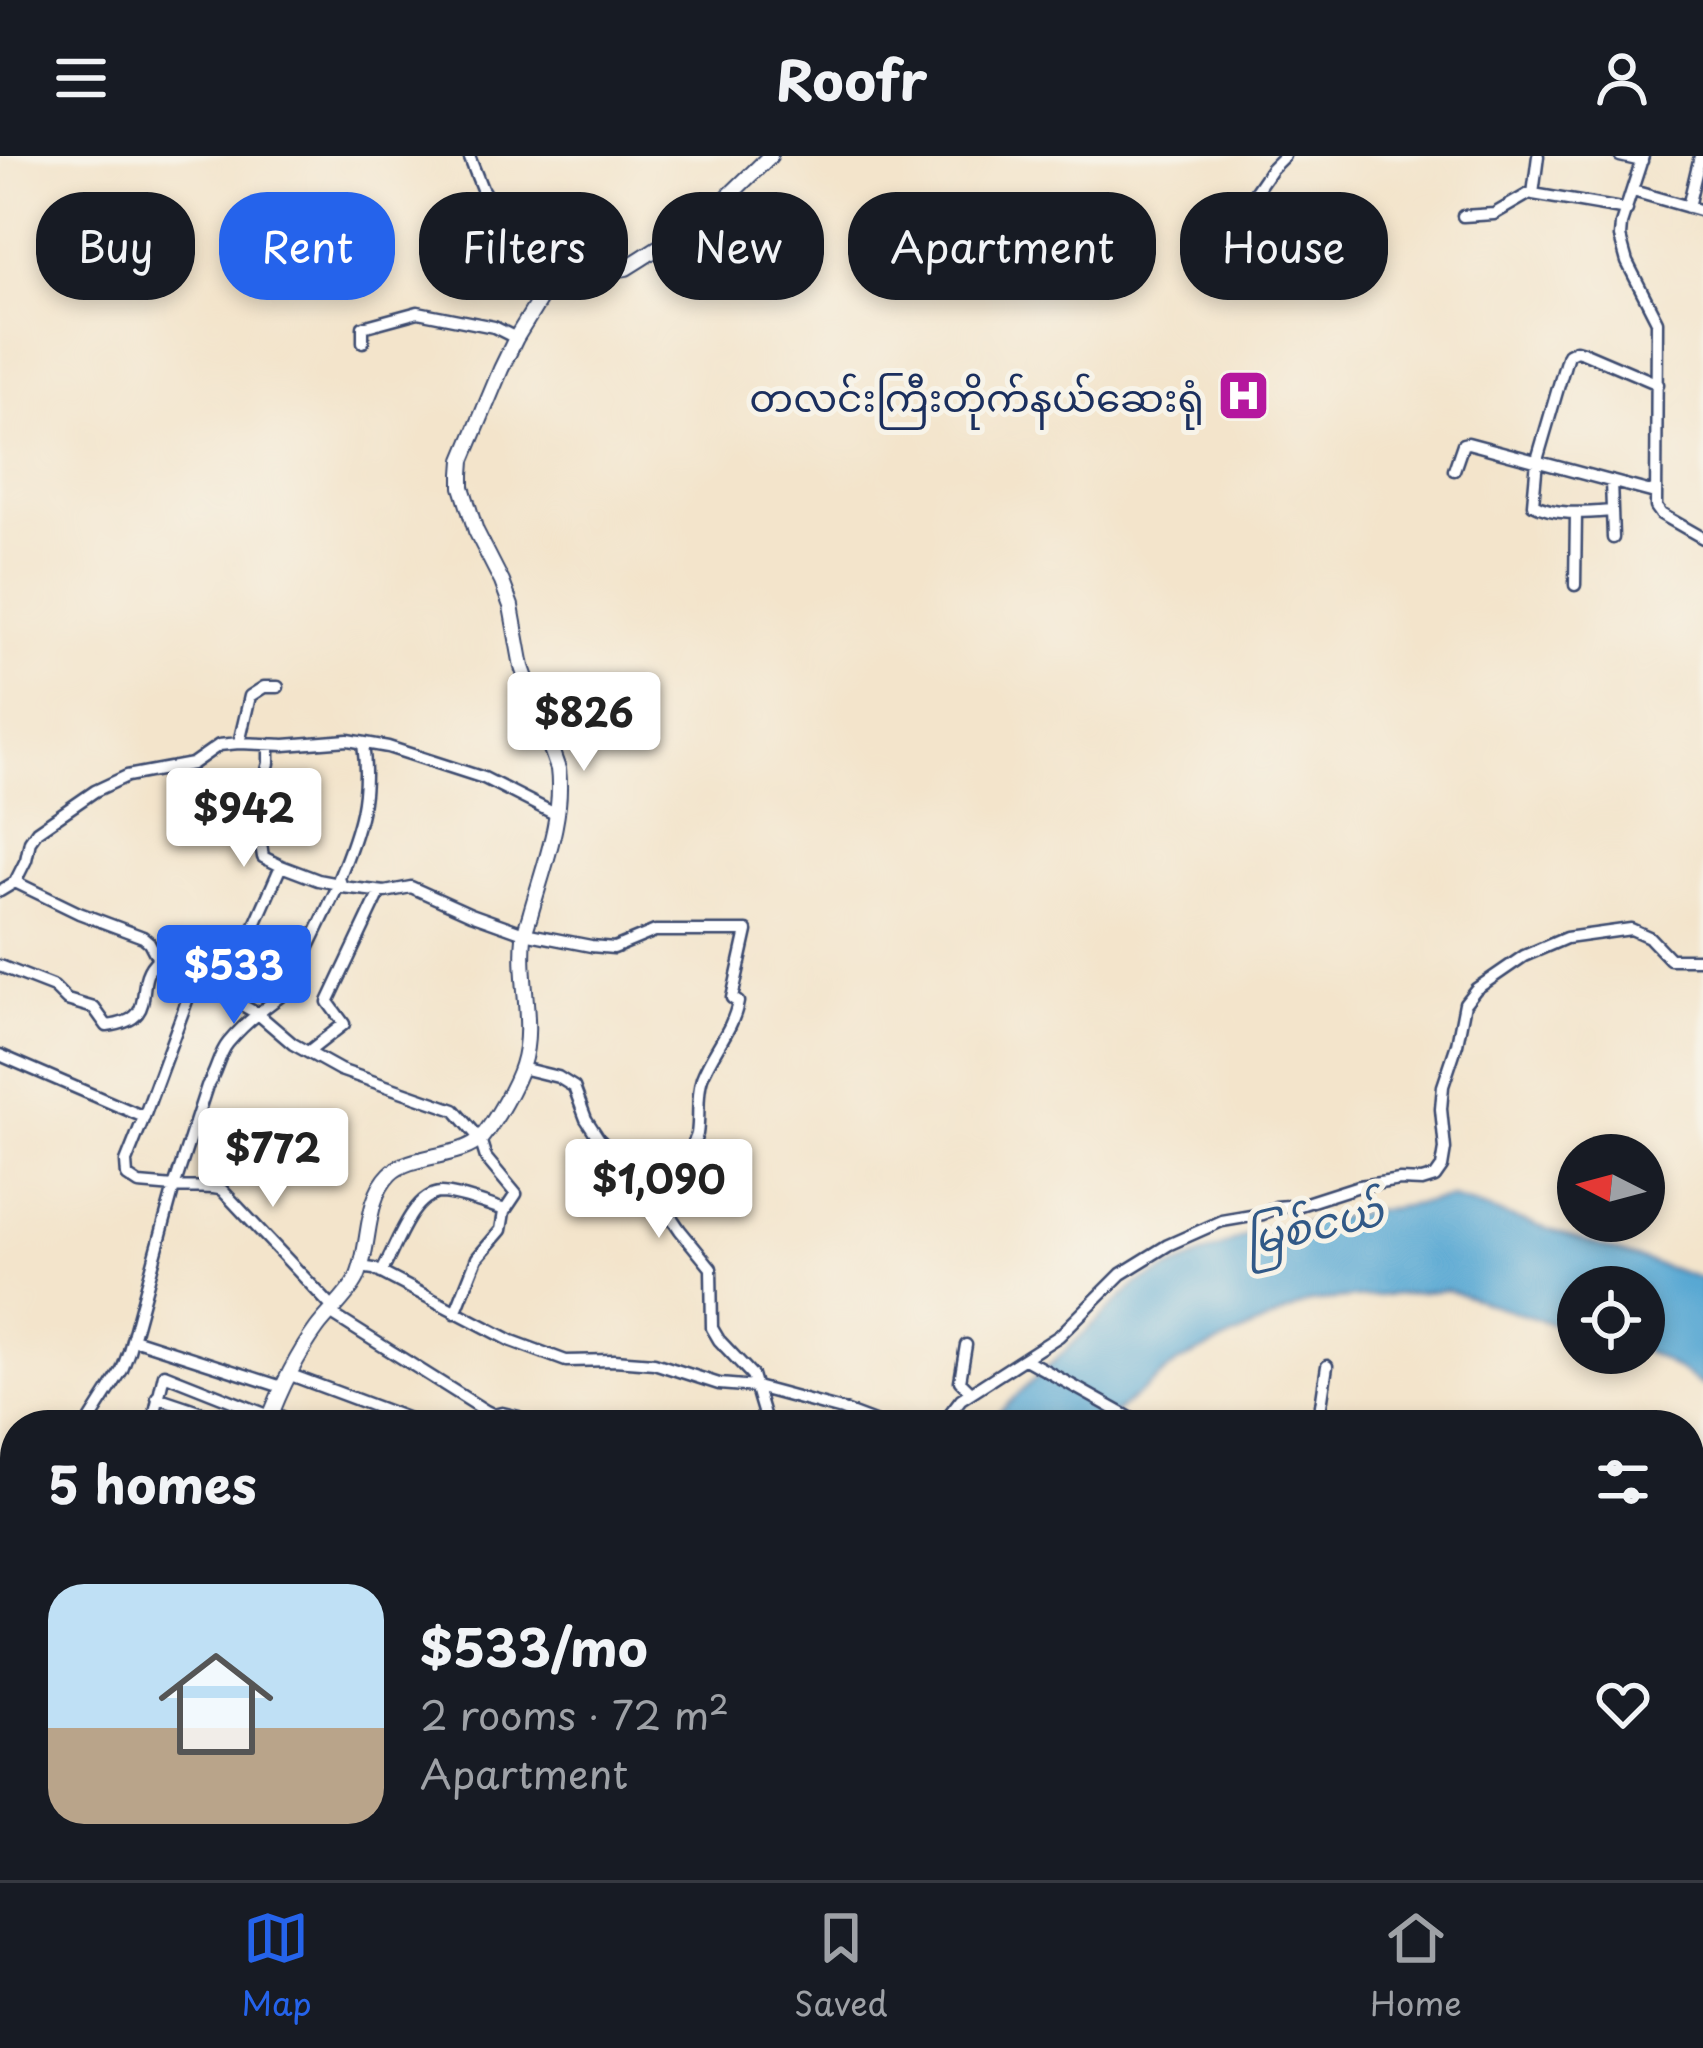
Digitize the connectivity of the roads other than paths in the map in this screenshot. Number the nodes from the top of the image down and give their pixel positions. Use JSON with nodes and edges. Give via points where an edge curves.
{"nodes":[{"id":1,"x":470,"y":156,"type":"edge"},
{"id":2,"x":770,"y":156,"type":"edge"},
{"id":3,"x":1538,"y":156,"type":"edge"},
{"id":4,"x":1620,"y":156,"type":"edge"},
{"id":5,"x":1700,"y":156,"type":"edge"},
{"id":6,"x":1276,"y":158,"type":"edge"},
{"id":7,"x":1642,"y":158,"type":"edge"},
{"id":8,"x":1633,"y":191,"type":"junction"},
{"id":9,"x":484,"y":192,"type":"edge"},
{"id":10,"x":1254,"y":192,"type":"edge"},
{"id":11,"x":1532,"y":192,"type":"junction"},
{"id":12,"x":1688,"y":207,"type":"junction"},
{"id":13,"x":1627,"y":210,"type":"junction"},
{"id":14,"x":1703,"y":211,"type":"edge"},
{"id":15,"x":1463,"y":216,"type":"dead end"},
{"id":16,"x":628,"y":267,"type":"edge"},
{"id":17,"x":539,"y":300,"type":"edge"},
{"id":18,"x":516,"y":338,"type":"junction"},
{"id":19,"x":363,"y":342,"type":"dead end"},
{"id":20,"x":1658,"y":384,"type":"junction"},
{"id":21,"x":1537,"y":460,"type":"junction"},
{"id":22,"x":1454,"y":470,"type":"dead end"},
{"id":23,"x":1611,"y":481,"type":"junction"},
{"id":24,"x":1655,"y":494,"type":"junction"},
{"id":25,"x":1612,"y":511,"type":"junction"},
{"id":26,"x":1576,"y":513,"type":"junction"},
{"id":27,"x":1613,"y":538,"type":"dead end"},
{"id":28,"x":1703,"y":538,"type":"edge"},
{"id":29,"x":1575,"y":585,"type":"dead end"},
{"id":30,"x":278,"y":687,"type":"dead end"},
{"id":31,"x":238,"y":743,"type":"junction"},
{"id":32,"x":363,"y":743,"type":"junction"},
{"id":33,"x":269,"y":744,"type":"junction"},
{"id":34,"x":557,"y":814,"type":"junction"},
{"id":35,"x":281,"y":866,"type":"junction"},
{"id":36,"x":15,"y":882,"type":"junction"},
{"id":37,"x":339,"y":884,"type":"junction"},
{"id":38,"x":0,"y":891,"type":"edge"},
{"id":39,"x":380,"y":892,"type":"junction"},
{"id":40,"x":524,"y":933,"type":"junction"},
{"id":41,"x":158,"y":959,"type":"junction"},
{"id":42,"x":1703,"y":959,"type":"edge"},
{"id":43,"x":0,"y":966,"type":"edge"},
{"id":44,"x":195,"y":980,"type":"junction"},
{"id":45,"x":224,"y":995,"type":"junction"},
{"id":46,"x":258,"y":1014,"type":"junction"},
{"id":47,"x":308,"y":1052,"type":"junction"},
{"id":48,"x":0,"y":1055,"type":"edge"},
{"id":49,"x":521,"y":1068,"type":"junction"},
{"id":50,"x":144,"y":1117,"type":"junction"},
{"id":51,"x":480,"y":1139,"type":"junction"},
{"id":52,"x":174,"y":1187,"type":"junction"},
{"id":53,"x":659,"y":1199,"type":"junction"},
{"id":54,"x":505,"y":1210,"type":"junction"},
{"id":55,"x":360,"y":1268,"type":"junction"},
{"id":56,"x":381,"y":1273,"type":"junction"},
{"id":57,"x":332,"y":1311,"type":"junction"},
{"id":58,"x":455,"y":1313,"type":"junction"},
{"id":59,"x":133,"y":1340,"type":"junction"},
{"id":60,"x":966,"y":1345,"type":"dead end"},
{"id":61,"x":1031,"y":1362,"type":"junction"},
{"id":62,"x":1327,"y":1366,"type":"dead end"},
{"id":63,"x":285,"y":1381,"type":"junction"},
{"id":64,"x":756,"y":1387,"type":"junction"},
{"id":65,"x":970,"y":1392,"type":"junction"},
{"id":66,"x":157,"y":1397,"type":"junction"},
{"id":67,"x":97,"y":1410,"type":"edge"},
{"id":68,"x":155,"y":1410,"type":"edge"},
{"id":69,"x":196,"y":1410,"type":"edge"},
{"id":70,"x":250,"y":1410,"type":"edge"},
{"id":71,"x":272,"y":1410,"type":"edge"},
{"id":72,"x":377,"y":1410,"type":"edge"},
{"id":73,"x":484,"y":1410,"type":"edge"},
{"id":74,"x":763,"y":1410,"type":"edge"},
{"id":75,"x":842,"y":1410,"type":"edge"},
{"id":76,"x":951,"y":1410,"type":"edge"},
{"id":77,"x":1115,"y":1410,"type":"edge"},
{"id":78,"x":1320,"y":1410,"type":"edge"}],
"edges":[{"from":1,"to":9,"type":"street"},
{"from":2,"to":16,"type":"street","via":[[710,214]]},
{"from":3,"to":11,"type":"street"},
{"from":4,"to":7,"type":"street"},
{"from":5,"to":12,"type":"street"},
{"from":6,"to":10,"type":"street"},
{"from":7,"to":8,"type":"street"},
{"from":8,"to":12,"type":"street"},
{"from":8,"to":13,"type":"street"},
{"from":11,"to":13,"type":"street"},
{"from":11,"to":15,"type":"street","via":[[1494,214]]},
{"from":12,"to":14,"type":"street"},
{"from":13,"to":20,"type":"street","via":[[1627,262],[1658,320]]},
{"from":17,"to":18,"type":"street"},
{"from":18,"to":19,"type":"street","via":[[418,312],[363,327]]},
{"from":18,"to":34,"type":"street","via":[[463,460],[462,487],[511,606],[522,667],[558,769]]},
{"from":20,"to":21,"type":"street","via":[[1572,350]]},
{"from":20,"to":24,"type":"street"},
{"from":21,"to":22,"type":"street","via":[[1465,443]]},
{"from":21,"to":23,"type":"street"},
{"from":21,"to":26,"type":"street","via":[[1533,504]]},
{"from":23,"to":24,"type":"street"},
{"from":23,"to":25,"type":"street"},
{"from":24,"to":28,"type":"street","via":[[1661,514]]},
{"from":25,"to":26,"type":"street"},
{"from":25,"to":27,"type":"street"},
{"from":26,"to":29,"type":"street"},
{"from":30,"to":31,"type":"street","via":[[250,696]]},
{"from":31,"to":33,"type":"street"},
{"from":31,"to":36,"type":"street","via":[[95,791],[37,831]]},
{"from":32,"to":33,"type":"street"},
{"from":32,"to":34,"type":"street","via":[[484,778]]},
{"from":32,"to":37,"type":"street","via":[[366,791]]},
{"from":33,"to":35,"type":"street","via":[[256,811],[263,856]]},
{"from":34,"to":40,"type":"street"},
{"from":35,"to":37,"type":"street"},
{"from":35,"to":45,"type":"street"},
{"from":36,"to":38,"type":"street"},
{"from":36,"to":41,"type":"street","via":[[143,938]]},
{"from":37,"to":39,"type":"street"},
{"from":37,"to":46,"type":"street","via":[[295,986]]},
{"from":39,"to":40,"type":"street","via":[[412,887]]},
{"from":39,"to":47,"type":"street","via":[[328,1002],[344,1024]]},
{"from":40,"to":49,"type":"street"},
{"from":40,"to":53,"type":"street","via":[[614,948],[655,931],[747,931],[735,1018],[700,1085],[692,1150]]},
{"from":41,"to":43,"type":"street","via":[[148,967],[138,1012],[107,1026],[94,1008]]},
{"from":41,"to":44,"type":"street"},
{"from":42,"to":61,"type":"street","via":[[1670,959],[1631,929],[1566,938],[1524,956],[1466,1003],[1443,1086],[1444,1149],[1435,1177],[1359,1186],[1196,1232],[1129,1268]]},
{"from":44,"to":45,"type":"street"},
{"from":44,"to":50,"type":"street"},
{"from":45,"to":46,"type":"street"},
{"from":46,"to":47,"type":"street"},
{"from":46,"to":52,"type":"street","via":[[224,1049]]},
{"from":47,"to":51,"type":"street","via":[[454,1110]]},
{"from":48,"to":50,"type":"street"},
{"from":49,"to":51,"type":"street"},
{"from":49,"to":53,"type":"street","via":[[574,1087],[599,1139]]},
{"from":50,"to":52,"type":"street","via":[[127,1176]]},
{"from":51,"to":54,"type":"street","via":[[516,1194]]},
{"from":51,"to":55,"type":"street","via":[[392,1172],[378,1194]]},
{"from":52,"to":57,"type":"street","via":[[222,1190]]},
{"from":52,"to":59,"type":"street"},
{"from":53,"to":64,"type":"street","via":[[711,1268],[712,1328]]},
{"from":54,"to":56,"type":"street","via":[[440,1193],[422,1198]]},
{"from":54,"to":58,"type":"street"},
{"from":55,"to":56,"type":"street"},
{"from":55,"to":57,"type":"street"},
{"from":56,"to":58,"type":"street"},
{"from":57,"to":63,"type":"street"},
{"from":57,"to":73,"type":"street"},
{"from":58,"to":64,"type":"street","via":[[566,1361],[654,1363]]},
{"from":59,"to":63,"type":"street"},
{"from":59,"to":67,"type":"street"},
{"from":60,"to":65,"type":"street","via":[[960,1381]]},
{"from":61,"to":65,"type":"street"},
{"from":61,"to":77,"type":"street"},
{"from":62,"to":78,"type":"street"},
{"from":63,"to":71,"type":"street"},
{"from":63,"to":72,"type":"street"},
{"from":64,"to":74,"type":"street"},
{"from":64,"to":75,"type":"street"},
{"from":65,"to":76,"type":"street"},
{"from":66,"to":68,"type":"street"},
{"from":66,"to":69,"type":"street"},
{"from":66,"to":70,"type":"street","via":[[164,1374]]}]}
